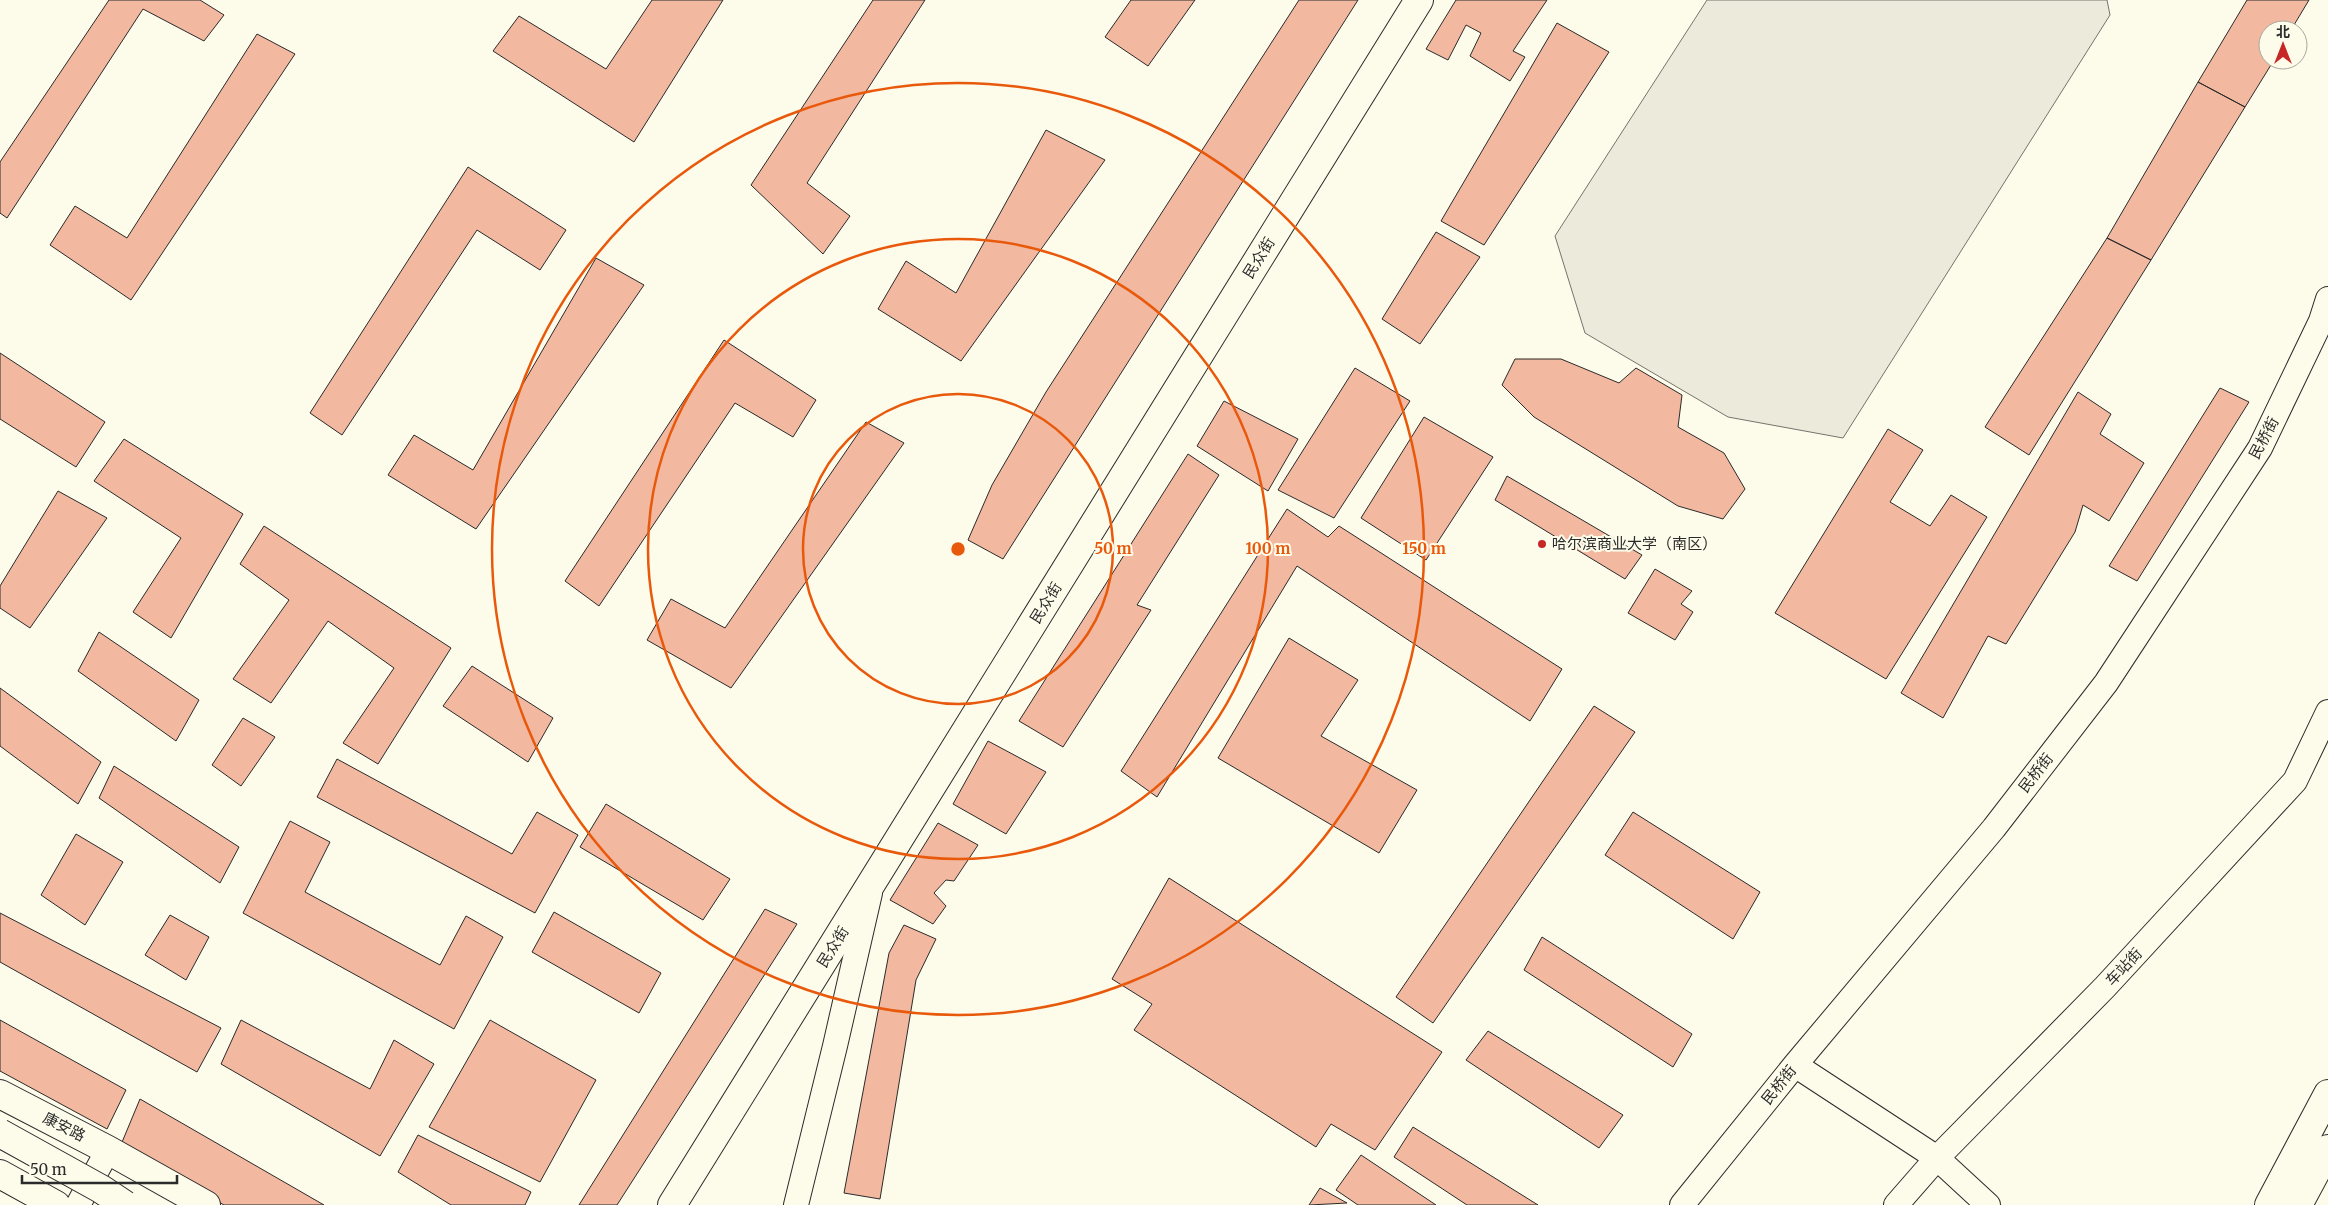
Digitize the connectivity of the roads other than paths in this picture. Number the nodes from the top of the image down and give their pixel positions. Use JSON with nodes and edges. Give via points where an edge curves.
{"nodes":[{"id":1,"x":1418,"y":0,"type":"edge"},
{"id":2,"x":2328,"y":299,"type":"edge"},
{"id":3,"x":2328,"y":712,"type":"edge"},
{"id":4,"x":871,"y":885,"type":"junction"},
{"id":5,"x":1795,"y":1066,"type":"junction"},
{"id":6,"x":0,"y":1094,"type":"edge"},
{"id":7,"x":2328,"y":1094,"type":"edge"},
{"id":8,"x":0,"y":1133,"type":"edge"},
{"id":9,"x":2328,"y":1149,"type":"edge"},
{"id":10,"x":108,"y":1150,"type":"junction"},
{"id":11,"x":1937,"y":1158,"type":"junction"},
{"id":12,"x":0,"y":1174,"type":"edge"},
{"id":13,"x":56,"y":1205,"type":"edge"},
{"id":14,"x":78,"y":1205,"type":"edge"},
{"id":15,"x":125,"y":1205,"type":"edge"},
{"id":16,"x":206,"y":1205,"type":"edge"},
{"id":17,"x":672,"y":1205,"type":"edge"},
{"id":18,"x":796,"y":1205,"type":"edge"},
{"id":19,"x":1682,"y":1205,"type":"edge"},
{"id":20,"x":1896,"y":1205,"type":"edge"},
{"id":21,"x":1988,"y":1205,"type":"edge"},
{"id":22,"x":2269,"y":1205,"type":"edge"},
{"id":23,"x":2298,"y":1205,"type":"edge"}],
"edges":[{"from":1,"to":4,"type":"main road","name":"民众街"},
{"from":2,"to":5,"type":"street","name":"民桥街","via":[[2321,321],[2260,448],[2106,682],[1994,828]]},
{"from":3,"to":11,"type":"street","name":"车站街","via":[[2295,781],[2105,987]]},
{"from":4,"to":17,"type":"main road","name":"民众街"},
{"from":4,"to":18,"type":"street"},
{"from":5,"to":11,"type":"street"},
{"from":5,"to":19,"type":"street","name":"民桥街"},
{"from":6,"to":10,"type":"main road","name":"康安路"},
{"from":7,"to":22,"type":"main road"},
{"from":8,"to":15,"type":"main road","bridge":true},
{"from":9,"to":23,"type":"main road"},
{"from":10,"to":14,"type":"street"},
{"from":10,"to":16,"type":"main road","name":"康安路"},
{"from":11,"to":20,"type":"street","name":"车站街"},
{"from":11,"to":21,"type":"street"},
{"from":12,"to":13,"type":"main road"}]}
